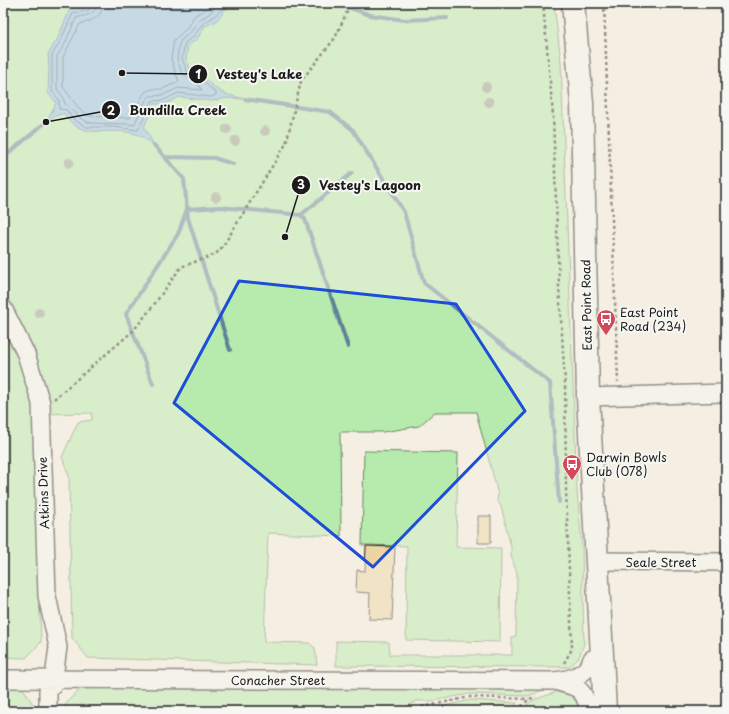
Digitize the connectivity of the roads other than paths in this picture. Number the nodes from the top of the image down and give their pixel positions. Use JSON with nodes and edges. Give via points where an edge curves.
{"nodes":[{"id":1,"x":573,"y":3,"type":"edge"},
{"id":2,"x":3,"y":308,"type":"edge"},
{"id":3,"x":726,"y":393,"type":"edge"},
{"id":4,"x":588,"y":397,"type":"junction"},
{"id":5,"x":597,"y":562,"type":"junction"},
{"id":6,"x":726,"y":562,"type":"edge"},
{"id":7,"x":599,"y":608,"type":"junction"},
{"id":8,"x":592,"y":659,"type":"junction"},
{"id":9,"x":3,"y":679,"type":"edge"},
{"id":10,"x":553,"y":681,"type":"junction"},
{"id":11,"x":53,"y":682,"type":"junction"},
{"id":12,"x":48,"y":711,"type":"edge"},
{"id":13,"x":58,"y":711,"type":"edge"},
{"id":14,"x":590,"y":711,"type":"edge"},
{"id":15,"x":605,"y":711,"type":"edge"}],
"edges":[{"from":1,"to":4,"type":"street","name":"East Point Road","via":[[582,104]]},
{"from":2,"to":11,"type":"street","name":"Atkins Drive","via":[[26,354],[41,410],[47,596],[58,647]]},
{"from":3,"to":4,"type":"street"},
{"from":4,"to":5,"type":"street","name":"East Point Road"},
{"from":5,"to":6,"type":"street","name":"Seale Street"},
{"from":5,"to":7,"type":"street","name":"East Point Road"},
{"from":7,"to":8,"type":"street","name":"East Point Road"},
{"from":7,"to":15,"type":"street","name":"East Point Road"},
{"from":8,"to":10,"type":"street","name":"Conacher Street","via":[[587,669],[580,674]]},
{"from":8,"to":14,"type":"street","name":"East Point Road"},
{"from":9,"to":11,"type":"street","name":"Conacher Street"},
{"from":10,"to":11,"type":"street","name":"Conacher Street"},
{"from":10,"to":14,"type":"street","name":"Conacher Street","via":[[572,685],[580,690]]},
{"from":11,"to":12,"type":"street","name":"Atkins Drive","via":[[48,690]]},
{"from":11,"to":13,"type":"street","name":"Atkins Drive","via":[[58,689]]}]}
